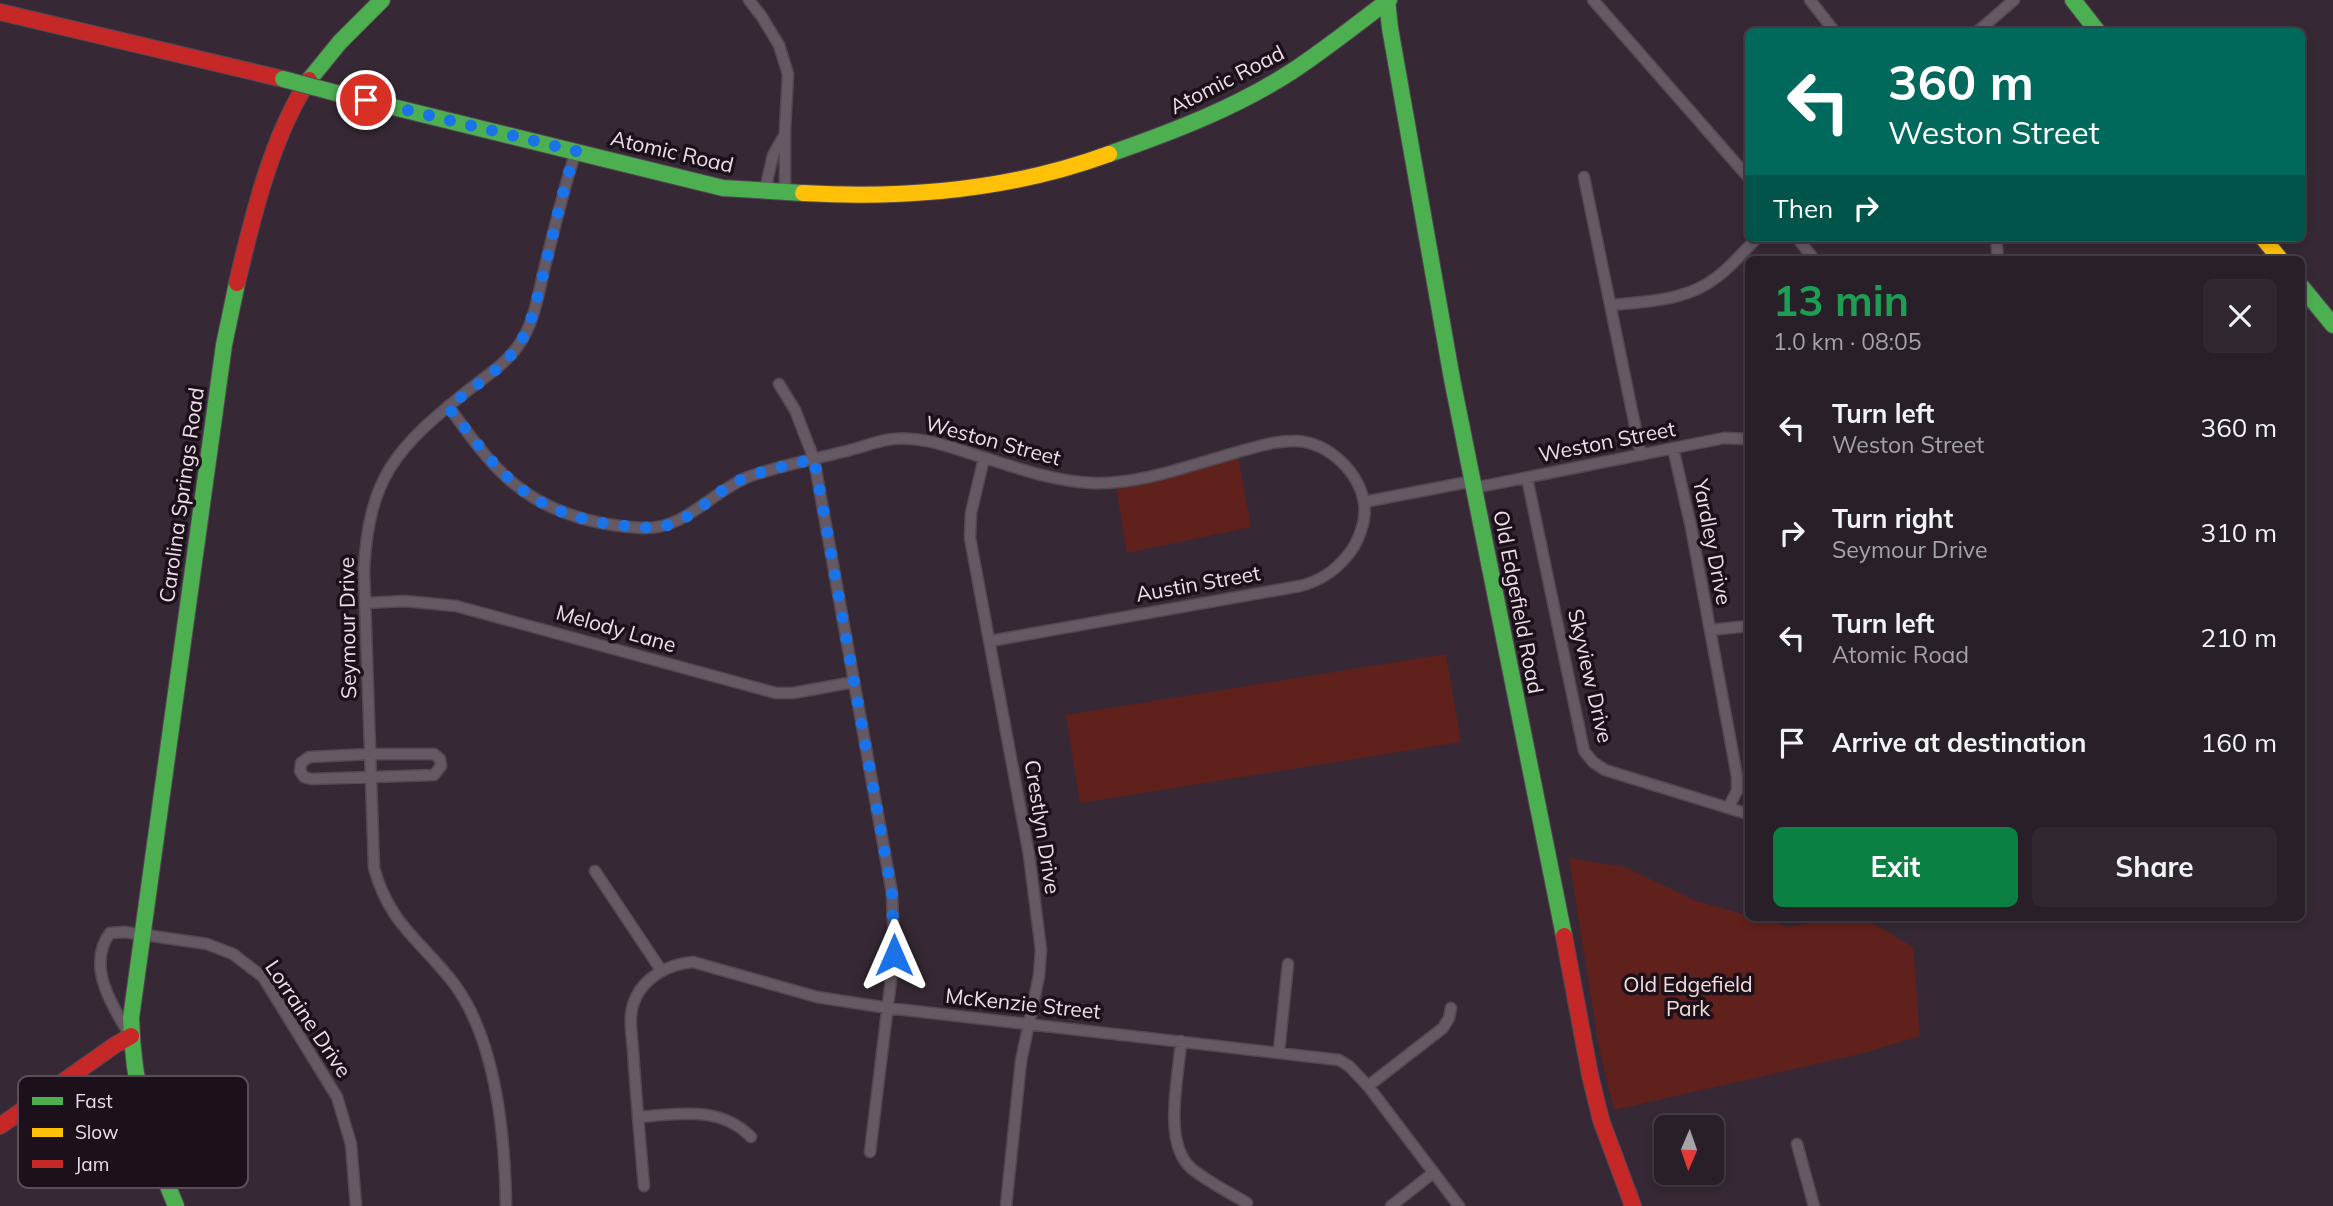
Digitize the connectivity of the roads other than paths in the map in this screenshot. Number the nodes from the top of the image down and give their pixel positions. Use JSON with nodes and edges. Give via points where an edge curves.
{"nodes":[{"id":1,"x":382,"y":0,"type":"edge"},
{"id":2,"x":749,"y":0,"type":"edge"},
{"id":3,"x":1593,"y":0,"type":"edge"},
{"id":4,"x":1810,"y":0,"type":"edge"},
{"id":5,"x":2014,"y":0,"type":"edge"},
{"id":6,"x":2073,"y":0,"type":"edge"},
{"id":7,"x":1388,"y":1,"type":"edge"},
{"id":8,"x":0,"y":12,"type":"edge"},
{"id":9,"x":1832,"y":28,"type":"edge"},
{"id":10,"x":1982,"y":28,"type":"edge"},
{"id":11,"x":2095,"y":28,"type":"edge"},
{"id":12,"x":785,"y":130,"type":"junction"},
{"id":13,"x":576,"y":151,"type":"junction"},
{"id":14,"x":1745,"y":174,"type":"edge"},
{"id":15,"x":1584,"y":177,"type":"dead end"},
{"id":16,"x":765,"y":190,"type":"junction"},
{"id":17,"x":785,"y":193,"type":"junction"},
{"id":18,"x":1753,"y":242,"type":"edge"},
{"id":19,"x":1800,"y":242,"type":"edge"},
{"id":20,"x":2266,"y":242,"type":"edge"},
{"id":21,"x":1812,"y":256,"type":"edge"},
{"id":22,"x":2278,"y":256,"type":"edge"},
{"id":23,"x":2305,"y":291,"type":"edge"},
{"id":24,"x":1611,"y":305,"type":"junction"},
{"id":25,"x":2333,"y":325,"type":"edge"},
{"id":26,"x":779,"y":384,"type":"dead end"},
{"id":27,"x":448,"y":407,"type":"junction"},
{"id":28,"x":1745,"y":439,"type":"edge"},
{"id":29,"x":1673,"y":449,"type":"junction"},
{"id":30,"x":1642,"y":455,"type":"junction"},
{"id":31,"x":984,"y":457,"type":"junction"},
{"id":32,"x":814,"y":459,"type":"junction"},
{"id":33,"x":1527,"y":478,"type":"junction"},
{"id":34,"x":1473,"y":484,"type":"junction"},
{"id":35,"x":1364,"y":502,"type":"junction"},
{"id":36,"x":366,"y":603,"type":"junction"},
{"id":37,"x":1745,"y":626,"type":"edge"},
{"id":38,"x":1710,"y":630,"type":"junction"},
{"id":39,"x":990,"y":641,"type":"junction"},
{"id":40,"x":854,"y":682,"type":"junction"},
{"id":41,"x":370,"y":754,"type":"junction"},
{"id":42,"x":371,"y":776,"type":"junction"},
{"id":43,"x":1728,"y":807,"type":"junction"},
{"id":44,"x":1745,"y":813,"type":"edge"},
{"id":45,"x":595,"y":871,"type":"dead end"},
{"id":46,"x":141,"y":935,"type":"junction"},
{"id":47,"x":1288,"y":964,"type":"dead end"},
{"id":48,"x":662,"y":970,"type":"junction"},
{"id":49,"x":888,"y":1008,"type":"junction"},
{"id":50,"x":1451,"y":1008,"type":"dead end"},
{"id":51,"x":1027,"y":1024,"type":"junction"},
{"id":52,"x":131,"y":1036,"type":"junction"},
{"id":53,"x":1181,"y":1041,"type":"junction"},
{"id":54,"x":1279,"y":1051,"type":"junction"},
{"id":55,"x":71,"y":1076,"type":"edge"},
{"id":56,"x":135,"y":1076,"type":"edge"},
{"id":57,"x":1368,"y":1086,"type":"junction"},
{"id":58,"x":18,"y":1113,"type":"edge"},
{"id":59,"x":638,"y":1117,"type":"junction"},
{"id":60,"x":0,"y":1126,"type":"edge"},
{"id":61,"x":751,"y":1137,"type":"dead end"},
{"id":62,"x":1797,"y":1144,"type":"dead end"},
{"id":63,"x":870,"y":1152,"type":"dead end"},
{"id":64,"x":1433,"y":1173,"type":"junction"},
{"id":65,"x":644,"y":1186,"type":"dead end"},
{"id":66,"x":169,"y":1188,"type":"edge"},
{"id":67,"x":1247,"y":1203,"type":"dead end"},
{"id":68,"x":176,"y":1206,"type":"edge"},
{"id":69,"x":356,"y":1206,"type":"edge"},
{"id":70,"x":506,"y":1206,"type":"edge"},
{"id":71,"x":1006,"y":1206,"type":"edge"},
{"id":72,"x":1391,"y":1206,"type":"edge"},
{"id":73,"x":1459,"y":1206,"type":"edge"},
{"id":74,"x":1633,"y":1206,"type":"edge"},
{"id":75,"x":1814,"y":1206,"type":"edge"}],
"edges":[{"from":1,"to":46,"type":"street","name":"Carolina Springs Road","via":[[318,67],[294,106],[236,282]]},
{"from":2,"to":12,"type":"street","via":[[783,51],[789,84]]},
{"from":3,"to":14,"type":"street"},
{"from":4,"to":9,"type":"street"},
{"from":5,"to":10,"type":"street"},
{"from":6,"to":11,"type":"street"},
{"from":7,"to":17,"type":"street","name":"Atomic Road","via":[[1258,91],[1104,158],[1008,182],[943,192],[887,196]]},
{"from":7,"to":34,"type":"street","name":"Old Edgefield Road"},
{"from":8,"to":13,"type":"street","name":"Atomic Road","bridge":true},
{"from":12,"to":16,"type":"street","via":[[772,155]]},
{"from":12,"to":17,"type":"street"},
{"from":13,"to":16,"type":"street","name":"Atomic Road","via":[[723,188]]},
{"from":13,"to":27,"type":"street","name":"Seymour Drive","via":[[538,299],[524,335],[502,363]]},
{"from":15,"to":24,"type":"street"},
{"from":16,"to":17,"type":"street","name":"Atomic Road"},
{"from":18,"to":24,"type":"street","via":[[1699,289],[1675,298]]},
{"from":19,"to":21,"type":"street"},
{"from":20,"to":22,"type":"street"},
{"from":23,"to":25,"type":"street"},
{"from":24,"to":30,"type":"street"},
{"from":26,"to":32,"type":"street","via":[[795,410]]},
{"from":27,"to":32,"type":"street","name":"Weston Street","via":[[518,487],[564,514],[604,523],[650,528],[671,524],[741,480]]},
{"from":27,"to":36,"type":"street","name":"Seymour Drive","via":[[402,450],[380,487],[365,541]]},
{"from":28,"to":29,"type":"street","name":"Weston Street","via":[[1724,438]]},
{"from":29,"to":30,"type":"street","name":"Weston Street"},
{"from":29,"to":38,"type":"street","name":"Yardley Drive"},
{"from":30,"to":33,"type":"street","name":"Weston Street"},
{"from":31,"to":32,"type":"street","name":"Weston Street","via":[[902,438]]},
{"from":31,"to":35,"type":"street","name":"Weston Street","via":[[1054,478],[1109,483],[1269,443],[1298,441],[1336,457],[1356,481]]},
{"from":31,"to":39,"type":"street","name":"Crestlyn Drive","via":[[972,504],[970,538]]},
{"from":32,"to":40,"type":"street"},
{"from":33,"to":34,"type":"street","name":"Weston Street"},
{"from":33,"to":43,"type":"street","name":"Skyview Drive","via":[[1584,751],[1605,770]]},
{"from":34,"to":35,"type":"street","name":"Weston Street"},
{"from":34,"to":74,"type":"street","name":"Old Edgefield Road","via":[[1594,1094]]},
{"from":35,"to":39,"type":"street","name":"Austin Street","via":[[1353,549],[1318,580]]},
{"from":36,"to":40,"type":"street","name":"Melody Lane","via":[[456,606],[776,693]]},
{"from":36,"to":41,"type":"street","name":"Seymour Drive"},
{"from":37,"to":38,"type":"street"},
{"from":38,"to":43,"type":"street","name":"Yardley Drive","via":[[1737,776],[1737,791]]},
{"from":39,"to":51,"type":"street","name":"Crestlyn Drive","via":[[1029,855],[1041,950]]},
{"from":40,"to":49,"type":"street","via":[[894,914]]},
{"from":41,"to":42,"type":"street","name":"Seymour Drive"},
{"from":41,"to":42,"type":"street","via":[[430,754],[441,763],[434,775]]},
{"from":41,"to":42,"type":"street","via":[[309,757],[300,767],[304,777],[312,779]]},
{"from":42,"to":70,"type":"street","name":"Seymour Drive","via":[[374,868],[380,890],[400,924],[455,986],[483,1043],[500,1128]]},
{"from":43,"to":44,"type":"street","name":"Skyview Drive"},
{"from":45,"to":48,"type":"street"},
{"from":46,"to":52,"type":"street","name":"Carolina Springs Road"},
{"from":46,"to":52,"type":"street","name":"Lorraine Drive","via":[[110,933],[103,946],[101,969],[109,1002]]},
{"from":46,"to":69,"type":"street","name":"Lorraine Drive","via":[[222,948],[263,978],[343,1113],[351,1144]]},
{"from":47,"to":54,"type":"street"},
{"from":48,"to":49,"type":"street","name":"McKenzie Street","via":[[703,963],[817,997]]},
{"from":48,"to":59,"type":"street","via":[[641,989],[631,1010]]},
{"from":49,"to":51,"type":"street","name":"McKenzie Street"},
{"from":49,"to":63,"type":"street"},
{"from":50,"to":57,"type":"street","via":[[1443,1027]]},
{"from":51,"to":53,"type":"street","name":"McKenzie Street"},
{"from":51,"to":71,"type":"street","name":"Crestlyn Drive"},
{"from":52,"to":55,"type":"street"},
{"from":52,"to":56,"type":"street","name":"Carolina Springs Road"},
{"from":53,"to":54,"type":"street","name":"McKenzie Street"},
{"from":53,"to":67,"type":"street","via":[[1175,1110],[1178,1147],[1191,1168]]},
{"from":54,"to":57,"type":"street","name":"McKenzie Street","via":[[1339,1060]]},
{"from":57,"to":64,"type":"street","name":"McKenzie Street"},
{"from":58,"to":60,"type":"street"},
{"from":59,"to":61,"type":"street","via":[[702,1113],[728,1121]]},
{"from":59,"to":65,"type":"street"},
{"from":62,"to":75,"type":"street"},
{"from":64,"to":72,"type":"street"},
{"from":64,"to":73,"type":"street","name":"McKenzie Street"},
{"from":66,"to":68,"type":"street","name":"Carolina Springs Road"}]}
